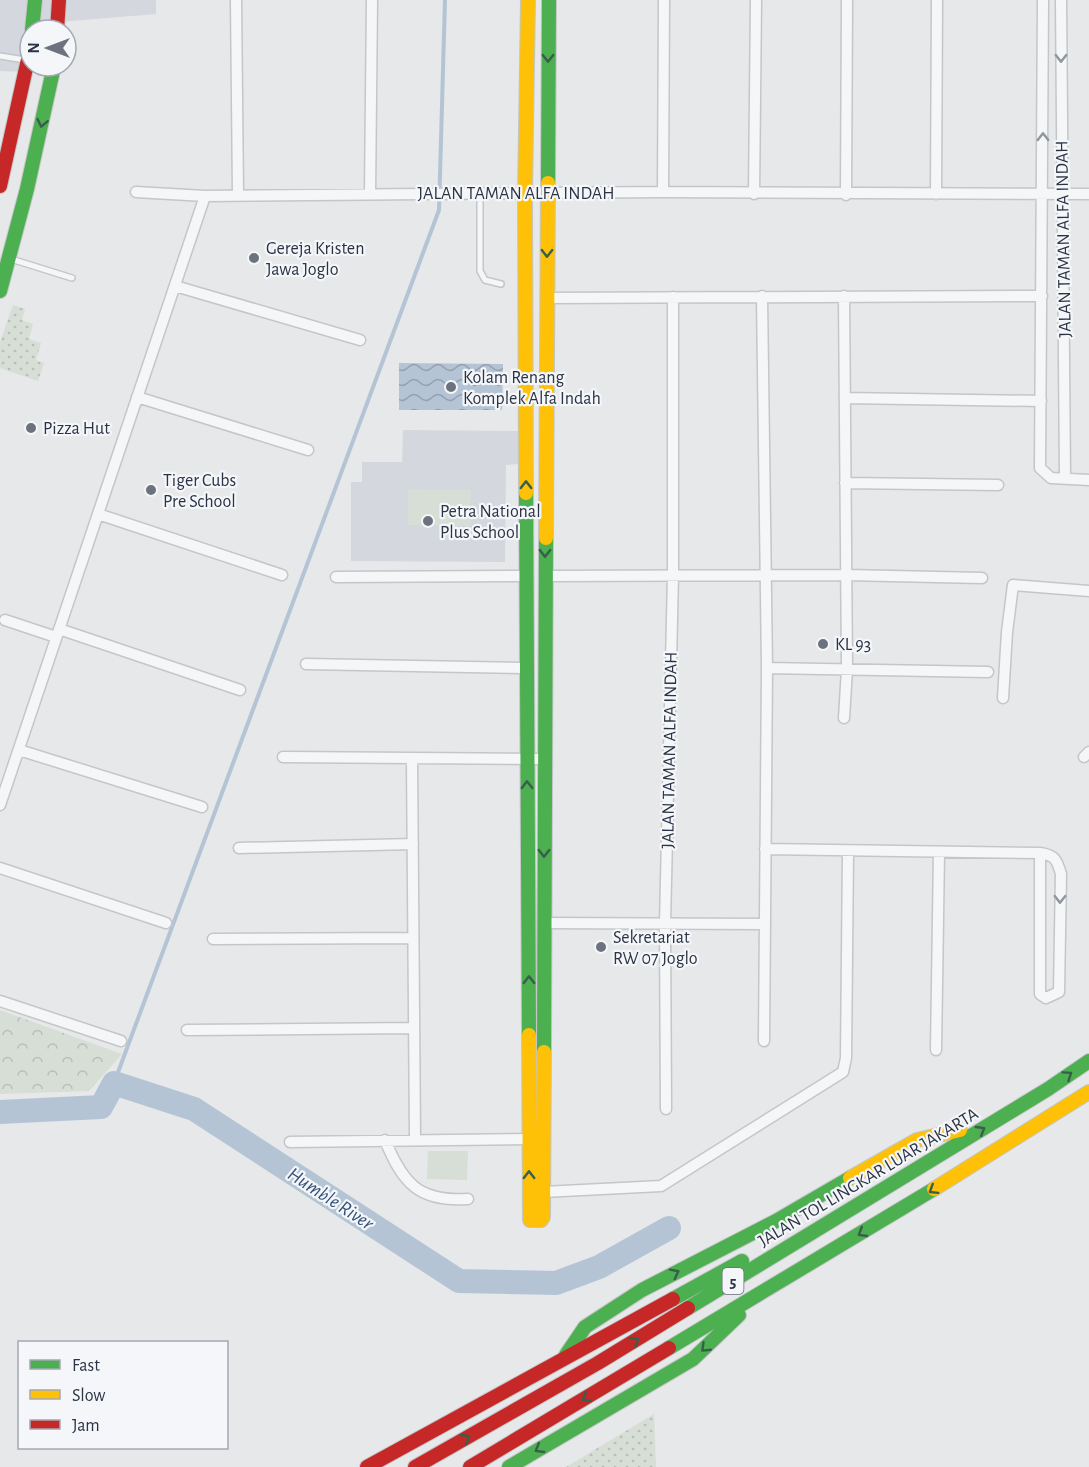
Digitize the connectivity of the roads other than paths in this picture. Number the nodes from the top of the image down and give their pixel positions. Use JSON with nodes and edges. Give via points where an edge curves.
{"nodes":[{"id":1,"x":35,"y":0,"type":"edge"},
{"id":2,"x":58,"y":0,"type":"edge"},
{"id":3,"x":236,"y":0,"type":"edge"},
{"id":4,"x":372,"y":0,"type":"edge"},
{"id":5,"x":528,"y":0,"type":"edge"},
{"id":6,"x":549,"y":0,"type":"edge"},
{"id":7,"x":664,"y":0,"type":"edge"},
{"id":8,"x":756,"y":0,"type":"edge"},
{"id":9,"x":847,"y":0,"type":"edge"},
{"id":10,"x":937,"y":0,"type":"edge"},
{"id":11,"x":1043,"y":0,"type":"edge"},
{"id":12,"x":1061,"y":0,"type":"edge"},
{"id":13,"x":34,"y":18,"type":"edge"},
{"id":14,"x":57,"y":18,"type":"edge"},
{"id":15,"x":0,"y":56,"type":"edge"},
{"id":16,"x":18,"y":56,"type":"edge"},
{"id":17,"x":24,"y":78,"type":"edge"},
{"id":18,"x":51,"y":78,"type":"edge"},
{"id":19,"x":0,"y":186,"type":"edge"},
{"id":20,"x":136,"y":192,"type":"dead end"},
{"id":21,"x":663,"y":192,"type":"junction"},
{"id":22,"x":525,"y":193,"type":"junction"},
{"id":23,"x":548,"y":193,"type":"junction"},
{"id":24,"x":370,"y":194,"type":"junction"},
{"id":25,"x":480,"y":194,"type":"junction"},
{"id":26,"x":754,"y":194,"type":"junction"},
{"id":27,"x":936,"y":194,"type":"junction"},
{"id":28,"x":1062,"y":194,"type":"junction"},
{"id":29,"x":1089,"y":194,"type":"edge"},
{"id":30,"x":238,"y":195,"type":"junction"},
{"id":31,"x":846,"y":195,"type":"junction"},
{"id":32,"x":205,"y":196,"type":"junction"},
{"id":33,"x":1041,"y":197,"type":"junction"},
{"id":34,"x":9,"y":258,"type":"junction"},
{"id":35,"x":72,"y":278,"type":"dead end"},
{"id":36,"x":501,"y":284,"type":"dead end"},
{"id":37,"x":175,"y":286,"type":"junction"},
{"id":38,"x":0,"y":291,"type":"edge"},
{"id":39,"x":762,"y":296,"type":"junction"},
{"id":40,"x":844,"y":296,"type":"junction"},
{"id":41,"x":1042,"y":296,"type":"junction"},
{"id":42,"x":673,"y":297,"type":"junction"},
{"id":43,"x":547,"y":298,"type":"junction"},
{"id":44,"x":360,"y":340,"type":"dead end"},
{"id":45,"x":137,"y":397,"type":"junction"},
{"id":46,"x":845,"y":398,"type":"junction"},
{"id":47,"x":1041,"y":401,"type":"junction"},
{"id":48,"x":308,"y":450,"type":"dead end"},
{"id":49,"x":1065,"y":478,"type":"junction"},
{"id":50,"x":1089,"y":480,"type":"edge"},
{"id":51,"x":845,"y":483,"type":"junction"},
{"id":52,"x":998,"y":485,"type":"dead end"},
{"id":53,"x":98,"y":514,"type":"junction"},
{"id":54,"x":282,"y":575,"type":"dead end"},
{"id":55,"x":673,"y":575,"type":"junction"},
{"id":56,"x":766,"y":575,"type":"junction"},
{"id":57,"x":846,"y":575,"type":"junction"},
{"id":58,"x":527,"y":576,"type":"junction"},
{"id":59,"x":545,"y":576,"type":"junction"},
{"id":60,"x":336,"y":577,"type":"dead end"},
{"id":61,"x":982,"y":578,"type":"dead end"},
{"id":62,"x":1089,"y":591,"type":"edge"},
{"id":63,"x":5,"y":620,"type":"dead end"},
{"id":64,"x":57,"y":633,"type":"junction"},
{"id":65,"x":306,"y":664,"type":"dead end"},
{"id":66,"x":527,"y":668,"type":"junction"},
{"id":67,"x":767,"y":668,"type":"junction"},
{"id":68,"x":847,"y":669,"type":"junction"},
{"id":69,"x":988,"y":672,"type":"dead end"},
{"id":70,"x":240,"y":690,"type":"dead end"},
{"id":71,"x":1003,"y":698,"type":"dead end"},
{"id":72,"x":844,"y":718,"type":"dead end"},
{"id":73,"x":19,"y":750,"type":"junction"},
{"id":74,"x":283,"y":757,"type":"dead end"},
{"id":75,"x":412,"y":759,"type":"junction"},
{"id":76,"x":527,"y":759,"type":"junction"},
{"id":77,"x":544,"y":759,"type":"junction"},
{"id":78,"x":0,"y":805,"type":"edge"},
{"id":79,"x":202,"y":807,"type":"dead end"},
{"id":80,"x":413,"y":844,"type":"junction"},
{"id":81,"x":239,"y":848,"type":"dead end"},
{"id":82,"x":765,"y":849,"type":"junction"},
{"id":83,"x":848,"y":851,"type":"junction"},
{"id":84,"x":939,"y":852,"type":"junction"},
{"id":85,"x":1040,"y":853,"type":"junction"},
{"id":86,"x":0,"y":868,"type":"edge"},
{"id":87,"x":166,"y":923,"type":"dead end"},
{"id":88,"x":543,"y":923,"type":"junction"},
{"id":89,"x":665,"y":924,"type":"junction"},
{"id":90,"x":765,"y":924,"type":"junction"},
{"id":91,"x":414,"y":938,"type":"junction"},
{"id":92,"x":213,"y":939,"type":"dead end"},
{"id":93,"x":0,"y":1001,"type":"edge"},
{"id":94,"x":414,"y":1028,"type":"junction"},
{"id":95,"x":187,"y":1030,"type":"dead end"},
{"id":96,"x":121,"y":1041,"type":"dead end"},
{"id":97,"x":764,"y":1041,"type":"dead end"},
{"id":98,"x":936,"y":1050,"type":"dead end"},
{"id":99,"x":1089,"y":1061,"type":"edge"},
{"id":100,"x":1048,"y":1089,"type":"junction"},
{"id":101,"x":1089,"y":1092,"type":"edge"},
{"id":102,"x":666,"y":1109,"type":"dead end"},
{"id":103,"x":960,"y":1130,"type":"junction"},
{"id":104,"x":415,"y":1139,"type":"junction"},
{"id":105,"x":536,"y":1139,"type":"junction"},
{"id":106,"x":385,"y":1140,"type":"junction"},
{"id":107,"x":290,"y":1142,"type":"dead end"},
{"id":108,"x":543,"y":1192,"type":"junction"},
{"id":109,"x":468,"y":1199,"type":"dead end"},
{"id":110,"x":762,"y":1293,"type":"junction"},
{"id":111,"x":564,"y":1358,"type":"junction"},
{"id":112,"x":367,"y":1467,"type":"edge"},
{"id":113,"x":415,"y":1467,"type":"edge"},
{"id":114,"x":470,"y":1467,"type":"edge"},
{"id":115,"x":508,"y":1467,"type":"edge"}],
"edges":[{"from":1,"to":13,"type":"main road"},
{"from":2,"to":14,"type":"main road"},
{"from":3,"to":30,"type":"street"},
{"from":4,"to":24,"type":"street"},
{"from":5,"to":22,"type":"main road"},
{"from":6,"to":23,"type":"main road","one_way":true},
{"from":7,"to":21,"type":"street"},
{"from":8,"to":26,"type":"street"},
{"from":9,"to":31,"type":"street"},
{"from":10,"to":27,"type":"street"},
{"from":33,"to":11,"type":"street","name":"JALAN TAMAN ALFA INDAH","one_way":true},
{"from":12,"to":28,"type":"street","name":"JALAN TAMAN ALFA INDAH","one_way":true},
{"from":15,"to":16,"type":"lane"},
{"from":17,"to":19,"type":"main road"},
{"from":18,"to":34,"type":"main road","one_way":true},
{"from":20,"to":32,"type":"street","name":"JALAN TAMAN ALFA INDAH"},
{"from":21,"to":23,"type":"street","name":"JALAN TAMAN ALFA INDAH"},
{"from":21,"to":26,"type":"street","name":"JALAN TAMAN ALFA INDAH"},
{"from":22,"to":23,"type":"street","name":"JALAN TAMAN ALFA INDAH"},
{"from":22,"to":25,"type":"street","name":"JALAN TAMAN ALFA INDAH"},
{"from":58,"to":22,"type":"main road","one_way":true},
{"from":23,"to":43,"type":"main road","one_way":true},
{"from":24,"to":25,"type":"street","name":"JALAN TAMAN ALFA INDAH"},
{"from":24,"to":30,"type":"street","name":"JALAN TAMAN ALFA INDAH"},
{"from":25,"to":36,"type":"lane","via":[[480,271],[485,280]]},
{"from":26,"to":31,"type":"street","name":"JALAN TAMAN ALFA INDAH"},
{"from":27,"to":31,"type":"street","name":"JALAN TAMAN ALFA INDAH"},
{"from":27,"to":33,"type":"street","name":"JALAN TAMAN ALFA INDAH"},
{"from":28,"to":29,"type":"street"},
{"from":28,"to":33,"type":"street"},
{"from":28,"to":49,"type":"street","name":"JALAN TAMAN ALFA INDAH"},
{"from":30,"to":32,"type":"street","name":"JALAN TAMAN ALFA INDAH"},
{"from":32,"to":37,"type":"street"},
{"from":33,"to":41,"type":"street","name":"JALAN TAMAN ALFA INDAH"},
{"from":34,"to":35,"type":"lane"},
{"from":34,"to":38,"type":"main road"},
{"from":37,"to":44,"type":"street"},
{"from":37,"to":45,"type":"street"},
{"from":39,"to":40,"type":"street","name":"JALAN TAMAN ALFA INDAH"},
{"from":39,"to":42,"type":"street","name":"JALAN TAMAN ALFA INDAH"},
{"from":39,"to":56,"type":"street"},
{"from":40,"to":41,"type":"street","name":"JALAN TAMAN ALFA INDAH"},
{"from":40,"to":46,"type":"street"},
{"from":41,"to":47,"type":"street","name":"JALAN TAMAN ALFA INDAH"},
{"from":42,"to":43,"type":"street","name":"JALAN TAMAN ALFA INDAH"},
{"from":42,"to":55,"type":"street","name":"JALAN TAMAN ALFA INDAH"},
{"from":43,"to":59,"type":"main road","one_way":true},
{"from":45,"to":48,"type":"street"},
{"from":45,"to":53,"type":"street"},
{"from":46,"to":47,"type":"street"},
{"from":46,"to":51,"type":"street"},
{"from":47,"to":49,"type":"street","name":"JALAN TAMAN ALFA INDAH","via":[[1041,472],[1051,478]]},
{"from":49,"to":50,"type":"street"},
{"from":51,"to":52,"type":"street"},
{"from":51,"to":57,"type":"street"},
{"from":53,"to":54,"type":"street"},
{"from":53,"to":64,"type":"street"},
{"from":55,"to":56,"type":"street"},
{"from":55,"to":59,"type":"street"},
{"from":55,"to":89,"type":"street","name":"JALAN TAMAN ALFA INDAH"},
{"from":56,"to":57,"type":"street"},
{"from":56,"to":67,"type":"street"},
{"from":57,"to":61,"type":"street"},
{"from":57,"to":68,"type":"street"},
{"from":58,"to":60,"type":"street"},
{"from":58,"to":66,"type":"main road"},
{"from":59,"to":77,"type":"main road"},
{"from":62,"to":71,"type":"street","via":[[1013,585]]},
{"from":63,"to":64,"type":"street"},
{"from":64,"to":70,"type":"street"},
{"from":64,"to":73,"type":"street"},
{"from":65,"to":66,"type":"street"},
{"from":66,"to":76,"type":"main road"},
{"from":67,"to":68,"type":"street"},
{"from":67,"to":82,"type":"street"},
{"from":68,"to":69,"type":"street"},
{"from":68,"to":72,"type":"street"},
{"from":73,"to":78,"type":"street"},
{"from":73,"to":79,"type":"street"},
{"from":74,"to":75,"type":"street"},
{"from":75,"to":76,"type":"street"},
{"from":75,"to":80,"type":"street"},
{"from":76,"to":77,"type":"street"},
{"from":105,"to":76,"type":"main road","one_way":true},
{"from":77,"to":88,"type":"main road","one_way":true},
{"from":80,"to":81,"type":"street"},
{"from":80,"to":91,"type":"street"},
{"from":82,"to":83,"type":"street"},
{"from":82,"to":90,"type":"street"},
{"from":83,"to":84,"type":"street"},
{"from":83,"to":108,"type":"street","via":[[843,1072],[661,1186]]},
{"from":84,"to":85,"type":"street"},
{"from":84,"to":98,"type":"street"},
{"from":85,"to":85,"type":"street","one_way":true,"via":[[1056,858],[1061,874],[1059,992],[1046,998],[1040,994]]},
{"from":86,"to":87,"type":"street"},
{"from":88,"to":89,"type":"street"},
{"from":88,"to":105,"type":"main road"},
{"from":89,"to":90,"type":"street"},
{"from":89,"to":102,"type":"street","name":"JALAN TAMAN ALFA INDAH"},
{"from":90,"to":97,"type":"street"},
{"from":91,"to":92,"type":"street"},
{"from":91,"to":94,"type":"street"},
{"from":93,"to":96,"type":"street"},
{"from":94,"to":95,"type":"street"},
{"from":94,"to":104,"type":"street"},
{"from":100,"to":99,"type":"main road","name":"JALAN TOL LINGKAR LUAR JAKARTA","number":"5","one_way":true},
{"from":100,"to":103,"type":"main road","via":[[1009,1097]]},
{"from":113,"to":100,"type":"main road","name":"JALAN TOL LINGKAR LUAR JAKARTA","number":"5","one_way":true,"via":[[608,1357]]},
{"from":101,"to":110,"type":"main road","number":"5","one_way":true},
{"from":103,"to":111,"type":"main road","via":[[788,1237]]},
{"from":111,"to":103,"type":"main road","one_way":true,"via":[[585,1327],[642,1290],[776,1221],[917,1140]]},
{"from":104,"to":105,"type":"street"},
{"from":104,"to":106,"type":"street"},
{"from":105,"to":108,"type":"main road"},
{"from":108,"to":105,"type":"main road","one_way":true,"via":[[543,1219],[529,1220]]},
{"from":106,"to":107,"type":"street"},
{"from":106,"to":109,"type":"street","via":[[395,1166],[416,1190],[438,1199]]},
{"from":110,"to":114,"type":"main road","number":"5","one_way":true},
{"from":110,"to":115,"type":"main road","one_way":true,"via":[[693,1359]]},
{"from":111,"to":112,"type":"main road"}]}
